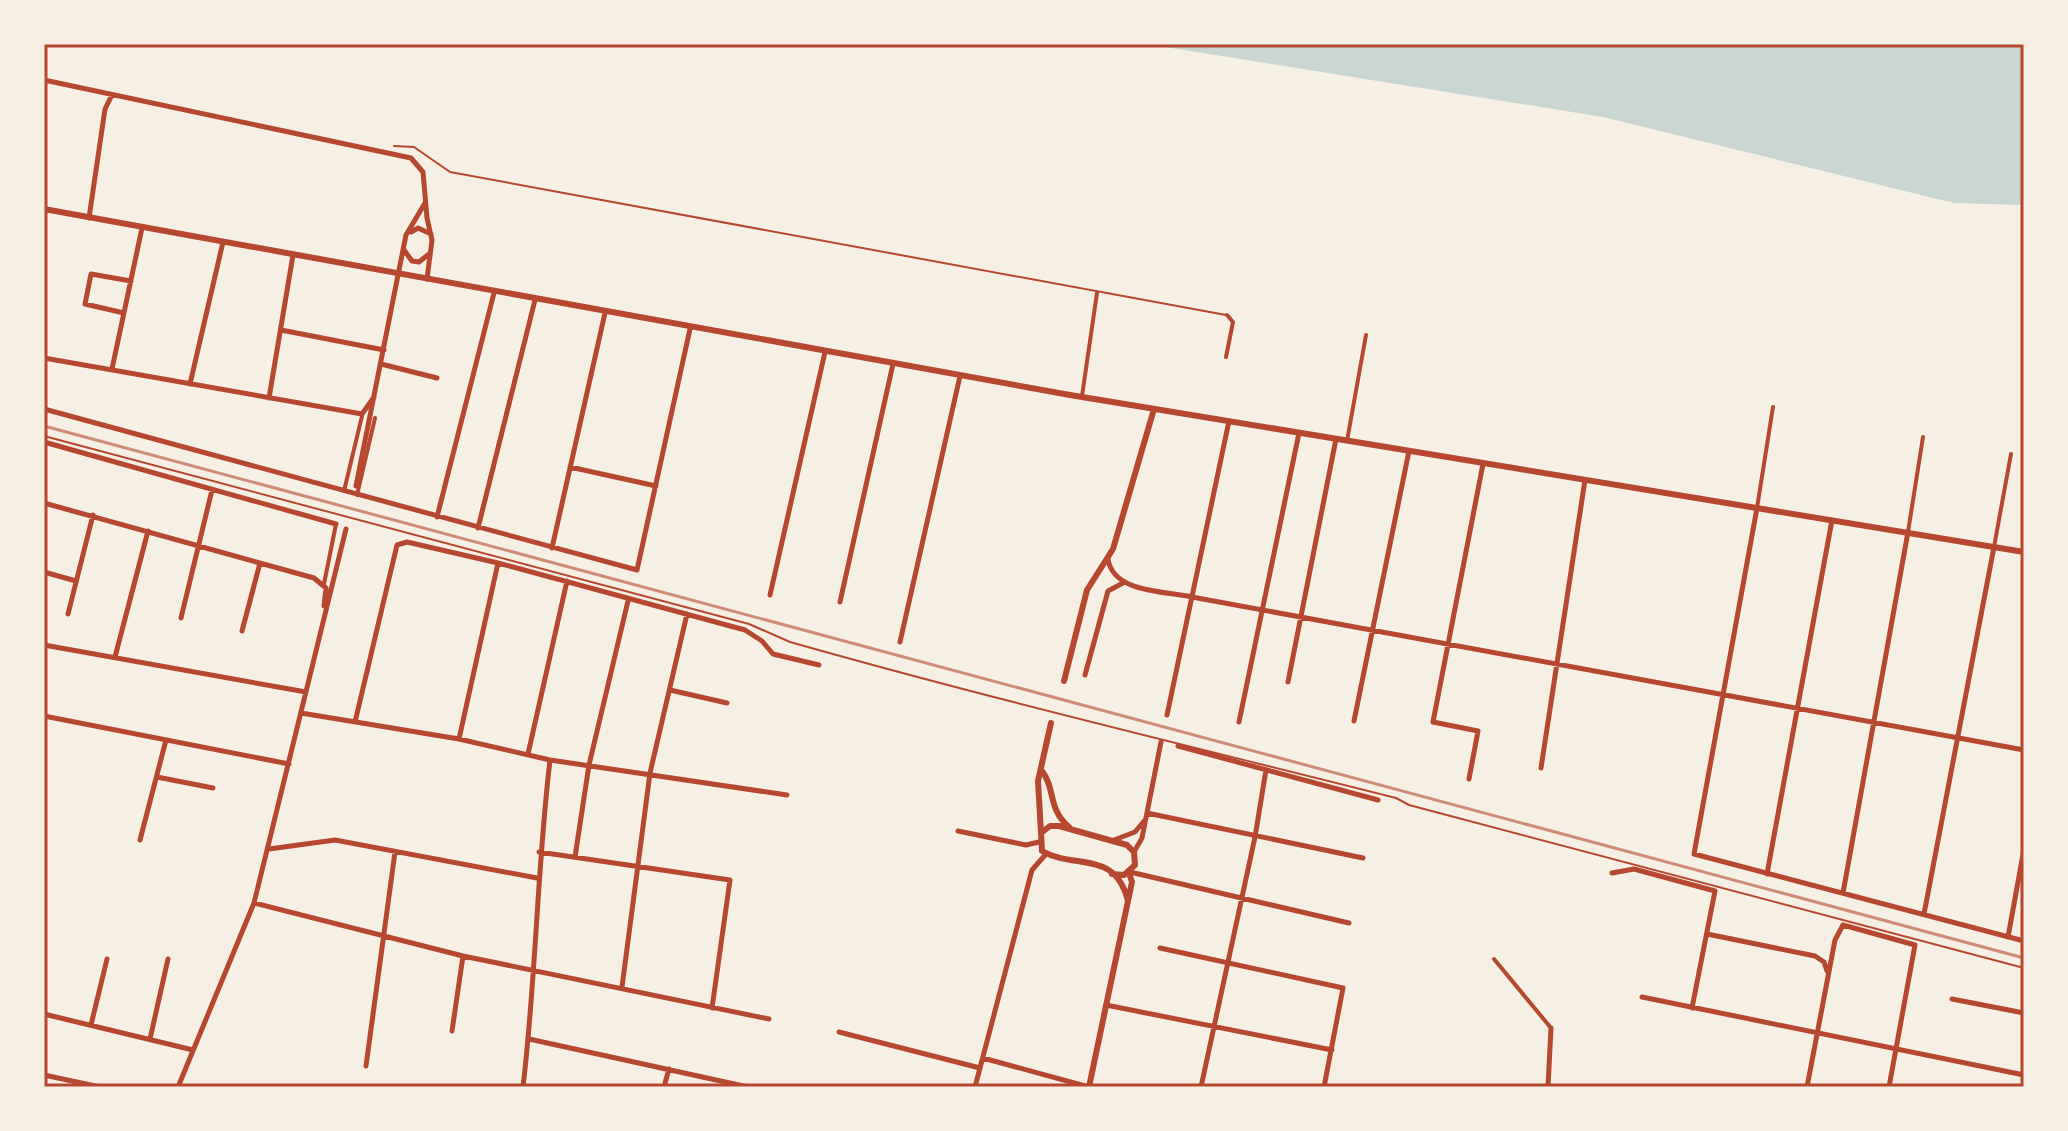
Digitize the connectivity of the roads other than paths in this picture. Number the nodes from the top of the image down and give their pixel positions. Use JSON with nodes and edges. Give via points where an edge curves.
{"nodes":[{"id":1,"x":44,"y":80,"type":"edge"},
{"id":2,"x":112,"y":95,"type":"junction"},
{"id":3,"x":394,"y":146,"type":"dead end"},
{"id":4,"x":425,"y":202,"type":"junction"},
{"id":5,"x":44,"y":209,"type":"edge"},
{"id":6,"x":89,"y":218,"type":"junction"},
{"id":7,"x":142,"y":228,"type":"junction"},
{"id":8,"x":431,"y":234,"type":"junction"},
{"id":9,"x":406,"y":236,"type":"junction"},
{"id":10,"x":223,"y":242,"type":"junction"},
{"id":11,"x":404,"y":249,"type":"junction"},
{"id":12,"x":432,"y":251,"type":"junction"},
{"id":13,"x":293,"y":255,"type":"junction"},
{"id":14,"x":399,"y":274,"type":"junction"},
{"id":15,"x":427,"y":280,"type":"junction"},
{"id":16,"x":131,"y":281,"type":"junction"},
{"id":17,"x":494,"y":293,"type":"junction"},
{"id":18,"x":1097,"y":293,"type":"junction"},
{"id":19,"x":535,"y":300,"type":"junction"},
{"id":20,"x":124,"y":313,"type":"junction"},
{"id":21,"x":605,"y":313,"type":"junction"},
{"id":22,"x":1227,"y":315,"type":"joint"},
{"id":23,"x":690,"y":329,"type":"junction"},
{"id":24,"x":281,"y":330,"type":"junction"},
{"id":25,"x":1366,"y":335,"type":"dead end"},
{"id":26,"x":384,"y":350,"type":"junction"},
{"id":27,"x":825,"y":352,"type":"junction"},
{"id":28,"x":1226,"y":357,"type":"dead end"},
{"id":29,"x":44,"y":358,"type":"edge"},
{"id":30,"x":381,"y":364,"type":"junction"},
{"id":31,"x":893,"y":364,"type":"junction"},
{"id":32,"x":112,"y":369,"type":"junction"},
{"id":33,"x":960,"y":376,"type":"junction"},
{"id":34,"x":437,"y":378,"type":"dead end"},
{"id":35,"x":190,"y":384,"type":"junction"},
{"id":36,"x":1082,"y":396,"type":"junction"},
{"id":37,"x":374,"y":397,"type":"junction"},
{"id":38,"x":269,"y":398,"type":"junction"},
{"id":39,"x":1773,"y":407,"type":"dead end"},
{"id":40,"x":44,"y":409,"type":"edge"},
{"id":41,"x":1154,"y":409,"type":"junction"},
{"id":42,"x":362,"y":416,"type":"dead end"},
{"id":43,"x":375,"y":418,"type":"dead end"},
{"id":44,"x":1229,"y":421,"type":"junction"},
{"id":45,"x":1299,"y":433,"type":"junction"},
{"id":46,"x":1923,"y":437,"type":"dead end"},
{"id":47,"x":44,"y":439,"type":"edge"},
{"id":48,"x":1336,"y":439,"type":"junction"},
{"id":49,"x":1347,"y":441,"type":"junction"},
{"id":50,"x":1409,"y":451,"type":"junction"},
{"id":51,"x":2011,"y":454,"type":"dead end"},
{"id":52,"x":1483,"y":464,"type":"junction"},
{"id":53,"x":570,"y":467,"type":"junction"},
{"id":54,"x":1585,"y":479,"type":"junction"},
{"id":55,"x":356,"y":486,"type":"dead end"},
{"id":56,"x":656,"y":486,"type":"junction"},
{"id":57,"x":212,"y":490,"type":"junction"},
{"id":58,"x":350,"y":493,"type":"junction"},
{"id":59,"x":44,"y":503,"type":"edge"},
{"id":60,"x":1757,"y":508,"type":"junction"},
{"id":61,"x":93,"y":515,"type":"junction"},
{"id":62,"x":437,"y":517,"type":"junction"},
{"id":63,"x":1832,"y":520,"type":"junction"},
{"id":64,"x":336,"y":524,"type":"joint"},
{"id":65,"x":478,"y":528,"type":"junction"},
{"id":66,"x":346,"y":529,"type":"dead end"},
{"id":67,"x":148,"y":531,"type":"junction"},
{"id":68,"x":1908,"y":532,"type":"junction"},
{"id":69,"x":199,"y":546,"type":"junction"},
{"id":70,"x":1994,"y":547,"type":"junction"},
{"id":71,"x":552,"y":548,"type":"junction"},
{"id":72,"x":2024,"y":552,"type":"edge"},
{"id":73,"x":1108,"y":559,"type":"junction"},
{"id":74,"x":260,"y":563,"type":"junction"},
{"id":75,"x":498,"y":563,"type":"junction"},
{"id":76,"x":44,"y":572,"type":"edge"},
{"id":77,"x":76,"y":581,"type":"junction"},
{"id":78,"x":567,"y":581,"type":"junction"},
{"id":79,"x":1124,"y":583,"type":"junction"},
{"id":80,"x":324,"y":584,"type":"junction"},
{"id":81,"x":770,"y":595,"type":"dead end"},
{"id":82,"x":1192,"y":597,"type":"junction"},
{"id":83,"x":628,"y":601,"type":"junction"},
{"id":84,"x":840,"y":602,"type":"dead end"},
{"id":85,"x":1263,"y":610,"type":"junction"},
{"id":86,"x":68,"y":614,"type":"dead end"},
{"id":87,"x":687,"y":614,"type":"junction"},
{"id":88,"x":324,"y":615,"type":"junction"},
{"id":89,"x":1300,"y":617,"type":"junction"},
{"id":90,"x":181,"y":618,"type":"dead end"},
{"id":91,"x":242,"y":631,"type":"dead end"},
{"id":92,"x":1372,"y":631,"type":"junction"},
{"id":93,"x":900,"y":642,"type":"dead end"},
{"id":94,"x":1447,"y":644,"type":"junction"},
{"id":95,"x":44,"y":645,"type":"edge"},
{"id":96,"x":115,"y":657,"type":"junction"},
{"id":97,"x":1558,"y":664,"type":"junction"},
{"id":98,"x":819,"y":665,"type":"dead end"},
{"id":99,"x":1085,"y":675,"type":"dead end"},
{"id":100,"x":1064,"y":681,"type":"dead end"},
{"id":101,"x":1288,"y":682,"type":"dead end"},
{"id":102,"x":670,"y":690,"type":"junction"},
{"id":103,"x":306,"y":692,"type":"junction"},
{"id":104,"x":1721,"y":694,"type":"junction"},
{"id":105,"x":727,"y":703,"type":"dead end"},
{"id":106,"x":1797,"y":707,"type":"junction"},
{"id":107,"x":301,"y":713,"type":"junction"},
{"id":108,"x":1167,"y":715,"type":"dead end"},
{"id":109,"x":44,"y":716,"type":"edge"},
{"id":110,"x":1354,"y":721,"type":"dead end"},
{"id":111,"x":1873,"y":721,"type":"junction"},
{"id":112,"x":355,"y":722,"type":"junction"},
{"id":113,"x":1239,"y":722,"type":"dead end"},
{"id":114,"x":1051,"y":723,"type":"dead end"},
{"id":115,"x":1958,"y":737,"type":"junction"},
{"id":116,"x":459,"y":739,"type":"junction"},
{"id":117,"x":166,"y":740,"type":"junction"},
{"id":118,"x":1161,"y":742,"type":"dead end"},
{"id":119,"x":1178,"y":746,"type":"dead end"},
{"id":120,"x":2024,"y":750,"type":"edge"},
{"id":121,"x":528,"y":754,"type":"junction"},
{"id":122,"x":550,"y":760,"type":"junction"},
{"id":123,"x":289,"y":764,"type":"junction"},
{"id":124,"x":589,"y":765,"type":"junction"},
{"id":125,"x":1541,"y":768,"type":"dead end"},
{"id":126,"x":1266,"y":770,"type":"junction"},
{"id":127,"x":1042,"y":771,"type":"junction"},
{"id":128,"x":650,"y":773,"type":"junction"},
{"id":129,"x":157,"y":777,"type":"junction"},
{"id":130,"x":1469,"y":779,"type":"dead end"},
{"id":131,"x":213,"y":788,"type":"dead end"},
{"id":132,"x":787,"y":795,"type":"dead end"},
{"id":133,"x":1378,"y":800,"type":"dead end"},
{"id":134,"x":1146,"y":816,"type":"junction"},
{"id":135,"x":1071,"y":829,"type":"junction"},
{"id":136,"x":958,"y":831,"type":"dead end"},
{"id":137,"x":1041,"y":833,"type":"junction"},
{"id":138,"x":1255,"y":837,"type":"junction"},
{"id":139,"x":140,"y":840,"type":"dead end"},
{"id":140,"x":1112,"y":840,"type":"junction"},
{"id":141,"x":1039,"y":842,"type":"junction"},
{"id":142,"x":269,"y":849,"type":"junction"},
{"id":143,"x":2024,"y":849,"type":"edge"},
{"id":144,"x":395,"y":852,"type":"junction"},
{"id":145,"x":539,"y":852,"type":"junction"},
{"id":146,"x":1134,"y":852,"type":"junction"},
{"id":147,"x":1046,"y":854,"type":"junction"},
{"id":148,"x":575,"y":857,"type":"junction"},
{"id":149,"x":1363,"y":858,"type":"dead end"},
{"id":150,"x":638,"y":867,"type":"junction"},
{"id":151,"x":1131,"y":870,"type":"junction"},
{"id":152,"x":1612,"y":873,"type":"dead end"},
{"id":153,"x":1112,"y":874,"type":"junction"},
{"id":154,"x":1767,"y":874,"type":"junction"},
{"id":155,"x":537,"y":878,"type":"junction"},
{"id":156,"x":1843,"y":893,"type":"junction"},
{"id":157,"x":1241,"y":900,"type":"junction"},
{"id":158,"x":1128,"y":901,"type":"junction"},
{"id":159,"x":254,"y":903,"type":"junction"},
{"id":160,"x":1924,"y":914,"type":"junction"},
{"id":161,"x":1349,"y":923,"type":"dead end"},
{"id":162,"x":1707,"y":934,"type":"junction"},
{"id":163,"x":2008,"y":937,"type":"junction"},
{"id":164,"x":384,"y":938,"type":"junction"},
{"id":165,"x":2024,"y":941,"type":"edge"},
{"id":166,"x":1160,"y":948,"type":"dead end"},
{"id":167,"x":463,"y":956,"type":"junction"},
{"id":168,"x":107,"y":959,"type":"dead end"},
{"id":169,"x":168,"y":959,"type":"dead end"},
{"id":170,"x":1494,"y":959,"type":"dead end"},
{"id":171,"x":1229,"y":965,"type":"junction"},
{"id":172,"x":2024,"y":968,"type":"edge"},
{"id":173,"x":534,"y":971,"type":"junction"},
{"id":174,"x":1827,"y":974,"type":"junction"},
{"id":175,"x":622,"y":987,"type":"junction"},
{"id":176,"x":1642,"y":997,"type":"dead end"},
{"id":177,"x":1952,"y":999,"type":"dead end"},
{"id":178,"x":1106,"y":1005,"type":"junction"},
{"id":179,"x":712,"y":1008,"type":"junction"},
{"id":180,"x":1692,"y":1008,"type":"junction"},
{"id":181,"x":2024,"y":1013,"type":"edge"},
{"id":182,"x":44,"y":1014,"type":"edge"},
{"id":183,"x":769,"y":1019,"type":"dead end"},
{"id":184,"x":91,"y":1025,"type":"junction"},
{"id":185,"x":1216,"y":1026,"type":"junction"},
{"id":186,"x":1551,"y":1028,"type":"joint"},
{"id":187,"x":452,"y":1031,"type":"dead end"},
{"id":188,"x":839,"y":1032,"type":"dead end"},
{"id":189,"x":1816,"y":1032,"type":"junction"},
{"id":190,"x":150,"y":1039,"type":"junction"},
{"id":191,"x":529,"y":1039,"type":"junction"},
{"id":192,"x":1897,"y":1049,"type":"junction"},
{"id":193,"x":193,"y":1050,"type":"junction"},
{"id":194,"x":1332,"y":1050,"type":"junction"},
{"id":195,"x":983,"y":1058,"type":"junction"},
{"id":196,"x":366,"y":1066,"type":"dead end"},
{"id":197,"x":980,"y":1068,"type":"junction"},
{"id":198,"x":669,"y":1069,"type":"junction"},
{"id":199,"x":44,"y":1075,"type":"edge"},
{"id":200,"x":2024,"y":1075,"type":"edge"},
{"id":201,"x":100,"y":1087,"type":"edge"},
{"id":202,"x":178,"y":1087,"type":"edge"},
{"id":203,"x":523,"y":1087,"type":"edge"},
{"id":204,"x":664,"y":1087,"type":"edge"},
{"id":205,"x":748,"y":1087,"type":"edge"},
{"id":206,"x":975,"y":1087,"type":"edge"},
{"id":207,"x":1089,"y":1087,"type":"edge"},
{"id":208,"x":1201,"y":1087,"type":"edge"},
{"id":209,"x":1324,"y":1087,"type":"edge"},
{"id":210,"x":1548,"y":1087,"type":"edge"},
{"id":211,"x":1807,"y":1087,"type":"edge"},
{"id":212,"x":1889,"y":1087,"type":"edge"}],
"edges":[{"from":1,"to":2,"type":"street"},
{"from":2,"to":4,"type":"street","via":[[411,158],[423,172]]},
{"from":2,"to":6,"type":"street","via":[[105,109]]},
{"from":3,"to":18,"type":"lane","via":[[414,147],[450,172]]},
{"from":4,"to":8,"type":"street"},
{"from":4,"to":9,"type":"street"},
{"from":5,"to":6,"type":"street"},
{"from":6,"to":7,"type":"street"},
{"from":7,"to":10,"type":"street"},
{"from":7,"to":16,"type":"street"},
{"from":8,"to":9,"type":"street","via":[[418,228]]},
{"from":8,"to":12,"type":"street"},
{"from":9,"to":11,"type":"street"},
{"from":10,"to":13,"type":"street"},
{"from":10,"to":35,"type":"street"},
{"from":11,"to":12,"type":"street","via":[[407,257],[419,262]]},
{"from":11,"to":14,"type":"street"},
{"from":12,"to":15,"type":"street"},
{"from":13,"to":14,"type":"street"},
{"from":13,"to":24,"type":"street"},
{"from":14,"to":15,"type":"street"},
{"from":14,"to":26,"type":"street"},
{"from":15,"to":17,"type":"street"},
{"from":16,"to":20,"type":"street"},
{"from":16,"to":20,"type":"street","via":[[91,274],[85,304]]},
{"from":17,"to":19,"type":"street"},
{"from":17,"to":62,"type":"street"},
{"from":18,"to":22,"type":"lane"},
{"from":18,"to":36,"type":"street"},
{"from":19,"to":21,"type":"street"},
{"from":19,"to":65,"type":"street"},
{"from":20,"to":32,"type":"street"},
{"from":21,"to":23,"type":"street"},
{"from":21,"to":53,"type":"street"},
{"from":22,"to":28,"type":"street","via":[[1233,322]]},
{"from":23,"to":27,"type":"street"},
{"from":23,"to":56,"type":"street"},
{"from":24,"to":26,"type":"street"},
{"from":24,"to":38,"type":"street"},
{"from":25,"to":49,"type":"street"},
{"from":26,"to":30,"type":"street"},
{"from":27,"to":31,"type":"street"},
{"from":27,"to":81,"type":"street"},
{"from":29,"to":32,"type":"street"},
{"from":30,"to":34,"type":"street"},
{"from":30,"to":37,"type":"street"},
{"from":31,"to":33,"type":"street"},
{"from":31,"to":84,"type":"street"},
{"from":32,"to":35,"type":"street"},
{"from":33,"to":36,"type":"street"},
{"from":33,"to":93,"type":"street"},
{"from":35,"to":38,"type":"street"},
{"from":36,"to":41,"type":"street"},
{"from":37,"to":38,"type":"street","via":[[362,414]]},
{"from":37,"to":55,"type":"street"},
{"from":39,"to":60,"type":"street"},
{"from":40,"to":58,"type":"street"},
{"from":41,"to":44,"type":"street"},
{"from":41,"to":73,"type":"street"},
{"from":42,"to":58,"type":"street"},
{"from":43,"to":58,"type":"street"},
{"from":44,"to":45,"type":"street"},
{"from":44,"to":82,"type":"street"},
{"from":45,"to":48,"type":"street"},
{"from":45,"to":85,"type":"street"},
{"from":46,"to":68,"type":"street"},
{"from":47,"to":57,"type":"street"},
{"from":47,"to":172,"type":"lane","via":[[749,624],[790,642],[1080,722],[1396,798],[1561,847]]},
{"from":48,"to":49,"type":"street"},
{"from":48,"to":89,"type":"street"},
{"from":49,"to":50,"type":"street"},
{"from":50,"to":52,"type":"street"},
{"from":50,"to":92,"type":"street"},
{"from":51,"to":70,"type":"street"},
{"from":52,"to":54,"type":"street"},
{"from":52,"to":94,"type":"street"},
{"from":53,"to":56,"type":"street"},
{"from":53,"to":71,"type":"street"},
{"from":54,"to":60,"type":"street"},
{"from":54,"to":97,"type":"street"},
{"from":56,"to":71,"type":"street","via":[[637,570]]},
{"from":57,"to":64,"type":"street"},
{"from":57,"to":69,"type":"street"},
{"from":58,"to":62,"type":"street"},
{"from":59,"to":61,"type":"street"},
{"from":60,"to":63,"type":"street"},
{"from":60,"to":104,"type":"street"},
{"from":61,"to":67,"type":"street"},
{"from":61,"to":77,"type":"street"},
{"from":62,"to":65,"type":"street"},
{"from":63,"to":68,"type":"street"},
{"from":63,"to":106,"type":"street"},
{"from":64,"to":80,"type":"street"},
{"from":65,"to":71,"type":"street"},
{"from":66,"to":88,"type":"street"},
{"from":67,"to":69,"type":"street"},
{"from":67,"to":96,"type":"street"},
{"from":68,"to":70,"type":"street"},
{"from":68,"to":111,"type":"street"},
{"from":69,"to":74,"type":"street"},
{"from":69,"to":90,"type":"street"},
{"from":70,"to":72,"type":"street"},
{"from":70,"to":115,"type":"street"},
{"from":73,"to":79,"type":"street","via":[[1113,574]]},
{"from":73,"to":100,"type":"street","via":[[1087,590]]},
{"from":74,"to":80,"type":"street"},
{"from":74,"to":91,"type":"street"},
{"from":75,"to":78,"type":"street"},
{"from":75,"to":112,"type":"street","via":[[421,543],[397,545]]},
{"from":75,"to":116,"type":"street"},
{"from":76,"to":77,"type":"street"},
{"from":77,"to":86,"type":"street"},
{"from":78,"to":83,"type":"street"},
{"from":78,"to":121,"type":"street"},
{"from":79,"to":82,"type":"street"},
{"from":79,"to":99,"type":"street","via":[[1108,591]]},
{"from":80,"to":88,"type":"street"},
{"from":82,"to":85,"type":"street"},
{"from":82,"to":108,"type":"street"},
{"from":83,"to":87,"type":"street"},
{"from":83,"to":124,"type":"street"},
{"from":85,"to":89,"type":"street"},
{"from":85,"to":113,"type":"street"},
{"from":87,"to":98,"type":"street","via":[[745,630],[773,654]]},
{"from":87,"to":102,"type":"street"},
{"from":88,"to":103,"type":"street"},
{"from":89,"to":92,"type":"street"},
{"from":89,"to":101,"type":"street"},
{"from":92,"to":94,"type":"street"},
{"from":92,"to":110,"type":"street"},
{"from":94,"to":97,"type":"street"},
{"from":94,"to":130,"type":"street","via":[[1433,722],[1478,731]]},
{"from":95,"to":96,"type":"street"},
{"from":96,"to":103,"type":"street"},
{"from":97,"to":104,"type":"street"},
{"from":97,"to":125,"type":"street"},
{"from":102,"to":105,"type":"street"},
{"from":102,"to":128,"type":"street"},
{"from":103,"to":107,"type":"street"},
{"from":104,"to":106,"type":"street"},
{"from":104,"to":154,"type":"street","via":[[1694,854]]},
{"from":106,"to":111,"type":"street"},
{"from":106,"to":154,"type":"street"},
{"from":107,"to":112,"type":"street"},
{"from":107,"to":123,"type":"street"},
{"from":109,"to":117,"type":"street"},
{"from":111,"to":115,"type":"street"},
{"from":111,"to":156,"type":"street"},
{"from":112,"to":116,"type":"street"},
{"from":114,"to":127,"type":"street"},
{"from":115,"to":120,"type":"street"},
{"from":115,"to":160,"type":"street"},
{"from":116,"to":121,"type":"street"},
{"from":117,"to":123,"type":"street"},
{"from":117,"to":129,"type":"street"},
{"from":118,"to":134,"type":"street"},
{"from":119,"to":126,"type":"street"},
{"from":121,"to":122,"type":"street"},
{"from":122,"to":124,"type":"street"},
{"from":122,"to":145,"type":"street"},
{"from":123,"to":142,"type":"street"},
{"from":124,"to":128,"type":"street"},
{"from":124,"to":148,"type":"street"},
{"from":126,"to":133,"type":"street"},
{"from":126,"to":138,"type":"street"},
{"from":127,"to":135,"type":"street","via":[[1052,806]]},
{"from":127,"to":137,"type":"street"},
{"from":128,"to":132,"type":"street"},
{"from":128,"to":150,"type":"street"},
{"from":129,"to":131,"type":"street"},
{"from":129,"to":139,"type":"street"},
{"from":134,"to":138,"type":"street"},
{"from":134,"to":140,"type":"street","via":[[1126,838]]},
{"from":134,"to":146,"type":"street"},
{"from":135,"to":137,"type":"street","via":[[1055,825]]},
{"from":135,"to":140,"type":"street"},
{"from":136,"to":141,"type":"street","via":[[1026,845]]},
{"from":137,"to":141,"type":"street"},
{"from":138,"to":149,"type":"street"},
{"from":138,"to":157,"type":"street"},
{"from":140,"to":146,"type":"street"},
{"from":141,"to":147,"type":"street"},
{"from":142,"to":144,"type":"street","via":[[335,840]]},
{"from":142,"to":159,"type":"street"},
{"from":143,"to":163,"type":"street"},
{"from":144,"to":155,"type":"street"},
{"from":144,"to":164,"type":"street"},
{"from":145,"to":148,"type":"street"},
{"from":145,"to":155,"type":"street"},
{"from":146,"to":151,"type":"street"},
{"from":147,"to":153,"type":"street","via":[[1096,863]]},
{"from":147,"to":195,"type":"street","via":[[1032,870]]},
{"from":148,"to":150,"type":"street"},
{"from":150,"to":175,"type":"street"},
{"from":150,"to":179,"type":"street","via":[[730,880]]},
{"from":151,"to":153,"type":"street"},
{"from":151,"to":157,"type":"street"},
{"from":151,"to":158,"type":"street"},
{"from":152,"to":162,"type":"street","via":[[1634,869],[1715,891]]},
{"from":153,"to":158,"type":"street","via":[[1122,883]]},
{"from":154,"to":156,"type":"street"},
{"from":155,"to":173,"type":"street"},
{"from":156,"to":160,"type":"street"},
{"from":157,"to":161,"type":"street"},
{"from":157,"to":171,"type":"street"},
{"from":158,"to":178,"type":"street"},
{"from":159,"to":164,"type":"street"},
{"from":159,"to":193,"type":"street"},
{"from":160,"to":163,"type":"street"},
{"from":162,"to":174,"type":"street","via":[[1815,956],[1824,962]]},
{"from":162,"to":180,"type":"street"},
{"from":163,"to":165,"type":"street"},
{"from":164,"to":167,"type":"street"},
{"from":164,"to":196,"type":"street"},
{"from":166,"to":171,"type":"street"},
{"from":167,"to":173,"type":"street"},
{"from":167,"to":187,"type":"street"},
{"from":168,"to":184,"type":"street"},
{"from":169,"to":190,"type":"street"},
{"from":170,"to":186,"type":"street"},
{"from":171,"to":185,"type":"street"},
{"from":171,"to":194,"type":"street","via":[[1343,988]]},
{"from":173,"to":175,"type":"street"},
{"from":173,"to":191,"type":"street"},
{"from":174,"to":189,"type":"street"},
{"from":174,"to":192,"type":"street","via":[[1843,925],[1915,945]]},
{"from":175,"to":179,"type":"street"},
{"from":176,"to":180,"type":"street"},
{"from":177,"to":181,"type":"street"},
{"from":178,"to":185,"type":"street"},
{"from":178,"to":207,"type":"street"},
{"from":179,"to":183,"type":"street"},
{"from":180,"to":189,"type":"street"},
{"from":182,"to":184,"type":"street"},
{"from":184,"to":190,"type":"street"},
{"from":185,"to":194,"type":"street"},
{"from":185,"to":208,"type":"street"},
{"from":186,"to":210,"type":"street"},
{"from":188,"to":197,"type":"street"},
{"from":189,"to":192,"type":"street"},
{"from":189,"to":211,"type":"street"},
{"from":190,"to":193,"type":"street"},
{"from":191,"to":198,"type":"street"},
{"from":191,"to":203,"type":"street"},
{"from":192,"to":200,"type":"street"},
{"from":192,"to":212,"type":"street"},
{"from":193,"to":202,"type":"street"},
{"from":194,"to":209,"type":"street"},
{"from":195,"to":197,"type":"street"},
{"from":195,"to":207,"type":"street"},
{"from":197,"to":206,"type":"street"},
{"from":198,"to":204,"type":"street"},
{"from":198,"to":205,"type":"street"},
{"from":199,"to":201,"type":"street"}]}
